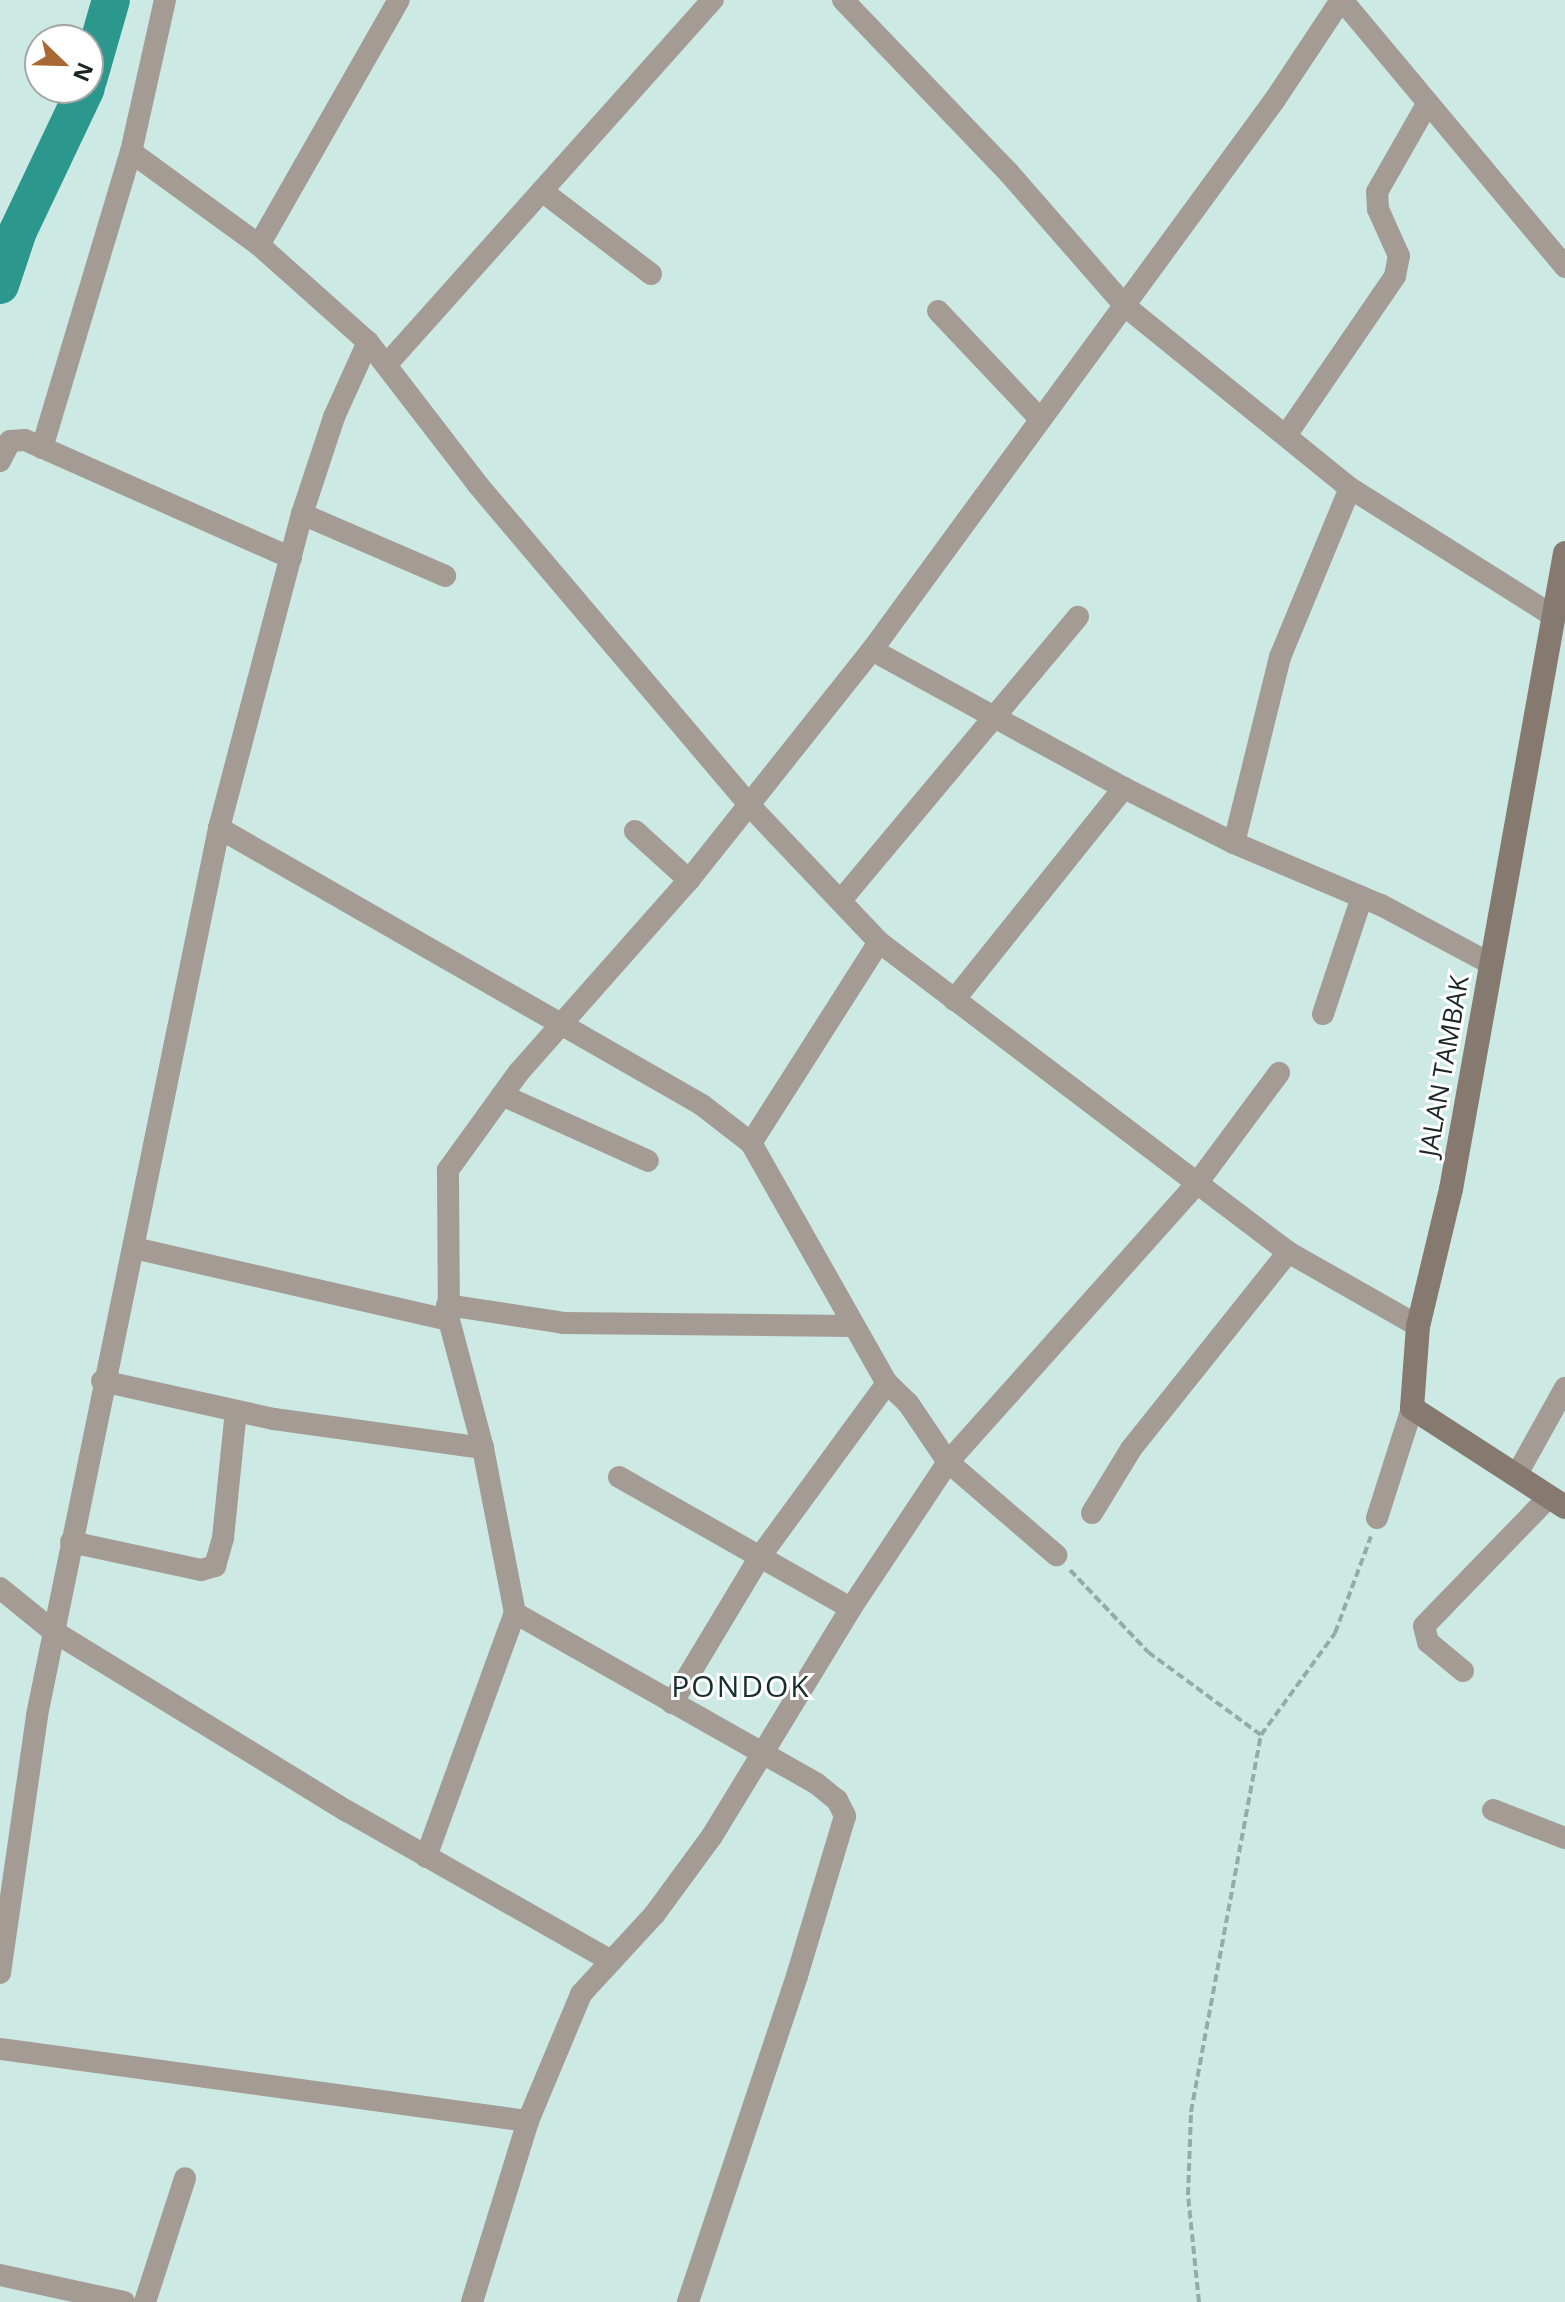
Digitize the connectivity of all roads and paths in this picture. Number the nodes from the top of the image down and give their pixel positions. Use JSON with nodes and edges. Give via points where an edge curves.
{"nodes":[{"id":1,"x":165,"y":0,"type":"edge"},
{"id":2,"x":399,"y":0,"type":"edge"},
{"id":3,"x":713,"y":0,"type":"edge"},
{"id":4,"x":843,"y":0,"type":"edge"},
{"id":5,"x":1342,"y":0,"type":"edge"},
{"id":6,"x":1426,"y":106,"type":"junction"},
{"id":7,"x":131,"y":152,"type":"junction"},
{"id":8,"x":542,"y":191,"type":"junction"},
{"id":9,"x":259,"y":245,"type":"junction"},
{"id":10,"x":1565,"y":267,"type":"edge"},
{"id":11,"x":651,"y":274,"type":"dead end"},
{"id":12,"x":1125,"y":306,"type":"junction"},
{"id":13,"x":938,"y":311,"type":"dead end"},
{"id":14,"x":368,"y":342,"type":"junction"},
{"id":15,"x":387,"y":364,"type":"junction"},
{"id":16,"x":1040,"y":419,"type":"junction"},
{"id":17,"x":1287,"y":434,"type":"junction"},
{"id":18,"x":42,"y":448,"type":"junction"},
{"id":19,"x":0,"y":461,"type":"edge"},
{"id":20,"x":1350,"y":488,"type":"junction"},
{"id":21,"x":302,"y":514,"type":"junction"},
{"id":22,"x":1565,"y":553,"type":"edge"},
{"id":23,"x":291,"y":558,"type":"junction"},
{"id":24,"x":445,"y":576,"type":"dead end"},
{"id":25,"x":1078,"y":617,"type":"dead end"},
{"id":26,"x":1557,"y":627,"type":"edge"},
{"id":27,"x":872,"y":650,"type":"junction"},
{"id":28,"x":996,"y":719,"type":"junction"},
{"id":29,"x":1124,"y":788,"type":"junction"},
{"id":30,"x":750,"y":806,"type":"junction"},
{"id":31,"x":219,"y":828,"type":"junction"},
{"id":32,"x":635,"y":831,"type":"dead end"},
{"id":33,"x":1234,"y":843,"type":"junction"},
{"id":34,"x":689,"y":880,"type":"junction"},
{"id":35,"x":1362,"y":897,"type":"junction"},
{"id":36,"x":842,"y":899,"type":"junction"},
{"id":37,"x":879,"y":942,"type":"junction"},
{"id":38,"x":1489,"y":963,"type":"junction"},
{"id":39,"x":954,"y":1000,"type":"junction"},
{"id":40,"x":1323,"y":1014,"type":"dead end"},
{"id":41,"x":560,"y":1023,"type":"junction"},
{"id":42,"x":1279,"y":1073,"type":"dead end"},
{"id":43,"x":502,"y":1095,"type":"junction"},
{"id":44,"x":751,"y":1143,"type":"junction"},
{"id":45,"x":648,"y":1161,"type":"dead end"},
{"id":46,"x":1198,"y":1182,"type":"junction"},
{"id":47,"x":134,"y":1248,"type":"junction"},
{"id":48,"x":1288,"y":1252,"type":"junction"},
{"id":49,"x":439,"y":1315,"type":"junction"},
{"id":50,"x":852,"y":1326,"type":"junction"},
{"id":51,"x":1418,"y":1326,"type":"junction"},
{"id":52,"x":102,"y":1381,"type":"junction"},
{"id":53,"x":887,"y":1383,"type":"junction"},
{"id":54,"x":1565,"y":1388,"type":"edge"},
{"id":55,"x":1412,"y":1408,"type":"junction"},
{"id":56,"x":236,"y":1411,"type":"junction"},
{"id":57,"x":472,"y":1447,"type":"junction"},
{"id":58,"x":948,"y":1462,"type":"junction"},
{"id":59,"x":1516,"y":1476,"type":"junction"},
{"id":60,"x":619,"y":1477,"type":"dead end"},
{"id":61,"x":1557,"y":1502,"type":"edge"},
{"id":62,"x":1092,"y":1513,"type":"dead end"},
{"id":63,"x":1377,"y":1518,"type":"joint"},
{"id":64,"x":71,"y":1542,"type":"junction"},
{"id":65,"x":1056,"y":1555,"type":"joint"},
{"id":66,"x":759,"y":1558,"type":"junction"},
{"id":67,"x":0,"y":1588,"type":"edge"},
{"id":68,"x":851,"y":1608,"type":"junction"},
{"id":69,"x":515,"y":1613,"type":"junction"},
{"id":70,"x":53,"y":1631,"type":"junction"},
{"id":71,"x":1463,"y":1671,"type":"dead end"},
{"id":72,"x":672,"y":1703,"type":"junction"},
{"id":73,"x":1261,"y":1735,"type":"junction"},
{"id":74,"x":765,"y":1755,"type":"junction"},
{"id":75,"x":1493,"y":1810,"type":"dead end"},
{"id":76,"x":1565,"y":1838,"type":"edge"},
{"id":77,"x":426,"y":1857,"type":"junction"},
{"id":78,"x":611,"y":1961,"type":"junction"},
{"id":79,"x":0,"y":1973,"type":"edge"},
{"id":80,"x":0,"y":2049,"type":"edge"},
{"id":81,"x":528,"y":2121,"type":"junction"},
{"id":82,"x":185,"y":2178,"type":"dead end"},
{"id":83,"x":0,"y":2275,"type":"edge"},
{"id":84,"x":124,"y":2302,"type":"edge"},
{"id":85,"x":145,"y":2302,"type":"edge"},
{"id":86,"x":472,"y":2302,"type":"edge"},
{"id":87,"x":688,"y":2302,"type":"edge"},
{"id":88,"x":1199,"y":2302,"type":"edge"}],
"edges":[{"from":1,"to":7,"type":"street"},
{"from":2,"to":9,"type":"street"},
{"from":3,"to":8,"type":"street"},
{"from":4,"to":12,"type":"street","via":[[1009,173]]},
{"from":5,"to":6,"type":"street"},
{"from":5,"to":12,"type":"street"},
{"from":6,"to":10,"type":"street"},
{"from":6,"to":17,"type":"street","via":[[1377,192],[1378,209],[1399,256],[1395,276]]},
{"from":7,"to":9,"type":"street"},
{"from":7,"to":18,"type":"street"},
{"from":8,"to":11,"type":"street"},
{"from":8,"to":15,"type":"street"},
{"from":9,"to":14,"type":"street"},
{"from":12,"to":16,"type":"street"},
{"from":12,"to":17,"type":"street"},
{"from":13,"to":16,"type":"street"},
{"from":14,"to":15,"type":"street"},
{"from":14,"to":21,"type":"street","via":[[334,417]]},
{"from":15,"to":30,"type":"street","via":[[478,485]]},
{"from":16,"to":27,"type":"street"},
{"from":17,"to":20,"type":"street"},
{"from":18,"to":19,"type":"street","via":[[16,439],[5,445]]},
{"from":18,"to":23,"type":"street"},
{"from":20,"to":26,"type":"street"},
{"from":20,"to":33,"type":"street","via":[[1280,657]]},
{"from":21,"to":23,"type":"street"},
{"from":21,"to":24,"type":"street"},
{"from":22,"to":26,"type":"street","name":"JALAN TAMBAK"},
{"from":23,"to":31,"type":"street"},
{"from":25,"to":28,"type":"street"},
{"from":26,"to":38,"type":"street","name":"JALAN TAMBAK"},
{"from":27,"to":28,"type":"street"},
{"from":27,"to":30,"type":"street"},
{"from":28,"to":29,"type":"street"},
{"from":28,"to":36,"type":"street"},
{"from":29,"to":33,"type":"street"},
{"from":29,"to":39,"type":"street"},
{"from":30,"to":34,"type":"street"},
{"from":30,"to":36,"type":"street"},
{"from":31,"to":41,"type":"street"},
{"from":31,"to":47,"type":"street"},
{"from":32,"to":34,"type":"street"},
{"from":33,"to":35,"type":"street"},
{"from":34,"to":41,"type":"street"},
{"from":35,"to":38,"type":"street"},
{"from":35,"to":40,"type":"street"},
{"from":36,"to":37,"type":"street"},
{"from":37,"to":39,"type":"street"},
{"from":37,"to":44,"type":"street"},
{"from":38,"to":51,"type":"street","name":"JALAN TAMBAK","via":[[1451,1189]]},
{"from":39,"to":46,"type":"street"},
{"from":41,"to":43,"type":"street"},
{"from":41,"to":44,"type":"street","via":[[702,1105]]},
{"from":42,"to":46,"type":"street"},
{"from":43,"to":45,"type":"street"},
{"from":43,"to":49,"type":"street","via":[[448,1170]]},
{"from":44,"to":50,"type":"street"},
{"from":46,"to":48,"type":"street"},
{"from":46,"to":58,"type":"street"},
{"from":47,"to":49,"type":"street"},
{"from":47,"to":52,"type":"street"},
{"from":48,"to":51,"type":"street"},
{"from":48,"to":62,"type":"street","via":[[1131,1449]]},
{"from":49,"to":50,"type":"street","via":[[564,1323]]},
{"from":49,"to":57,"type":"street"},
{"from":50,"to":53,"type":"street"},
{"from":51,"to":55,"type":"street","name":"JALAN TAMBAK"},
{"from":52,"to":56,"type":"street"},
{"from":52,"to":64,"type":"street"},
{"from":53,"to":58,"type":"street","via":[[908,1403]]},
{"from":53,"to":66,"type":"street"},
{"from":54,"to":59,"type":"street"},
{"from":55,"to":59,"type":"street"},
{"from":55,"to":63,"type":"street"},
{"from":56,"to":57,"type":"street"},
{"from":56,"to":64,"type":"street","via":[[223,1538],[215,1566],[201,1570]]},
{"from":57,"to":69,"type":"street"},
{"from":58,"to":65,"type":"street"},
{"from":58,"to":68,"type":"street"},
{"from":59,"to":61,"type":"street"},
{"from":60,"to":66,"type":"street"},
{"from":61,"to":71,"type":"street","via":[[1424,1626],[1428,1642]]},
{"from":63,"to":73,"type":"path","via":[[1335,1633]]},
{"from":64,"to":70,"type":"street"},
{"from":65,"to":73,"type":"path","via":[[1148,1652]]},
{"from":66,"to":68,"type":"street"},
{"from":66,"to":72,"type":"street"},
{"from":67,"to":70,"type":"street"},
{"from":68,"to":74,"type":"street"},
{"from":69,"to":72,"type":"street"},
{"from":69,"to":77,"type":"street"},
{"from":70,"to":77,"type":"street"},
{"from":70,"to":79,"type":"street"},
{"from":72,"to":74,"type":"street"},
{"from":73,"to":88,"type":"path","via":[[1191,2112],[1188,2195]]},
{"from":74,"to":78,"type":"street","via":[[684,1876]]},
{"from":74,"to":87,"type":"street","via":[[830,1793],[842,1807],[844,1826]]},
{"from":75,"to":76,"type":"street"},
{"from":77,"to":78,"type":"street"},
{"from":78,"to":81,"type":"street","via":[[581,1994]]},
{"from":80,"to":81,"type":"street"},
{"from":81,"to":86,"type":"street"},
{"from":82,"to":85,"type":"street"},
{"from":83,"to":84,"type":"street"}]}
